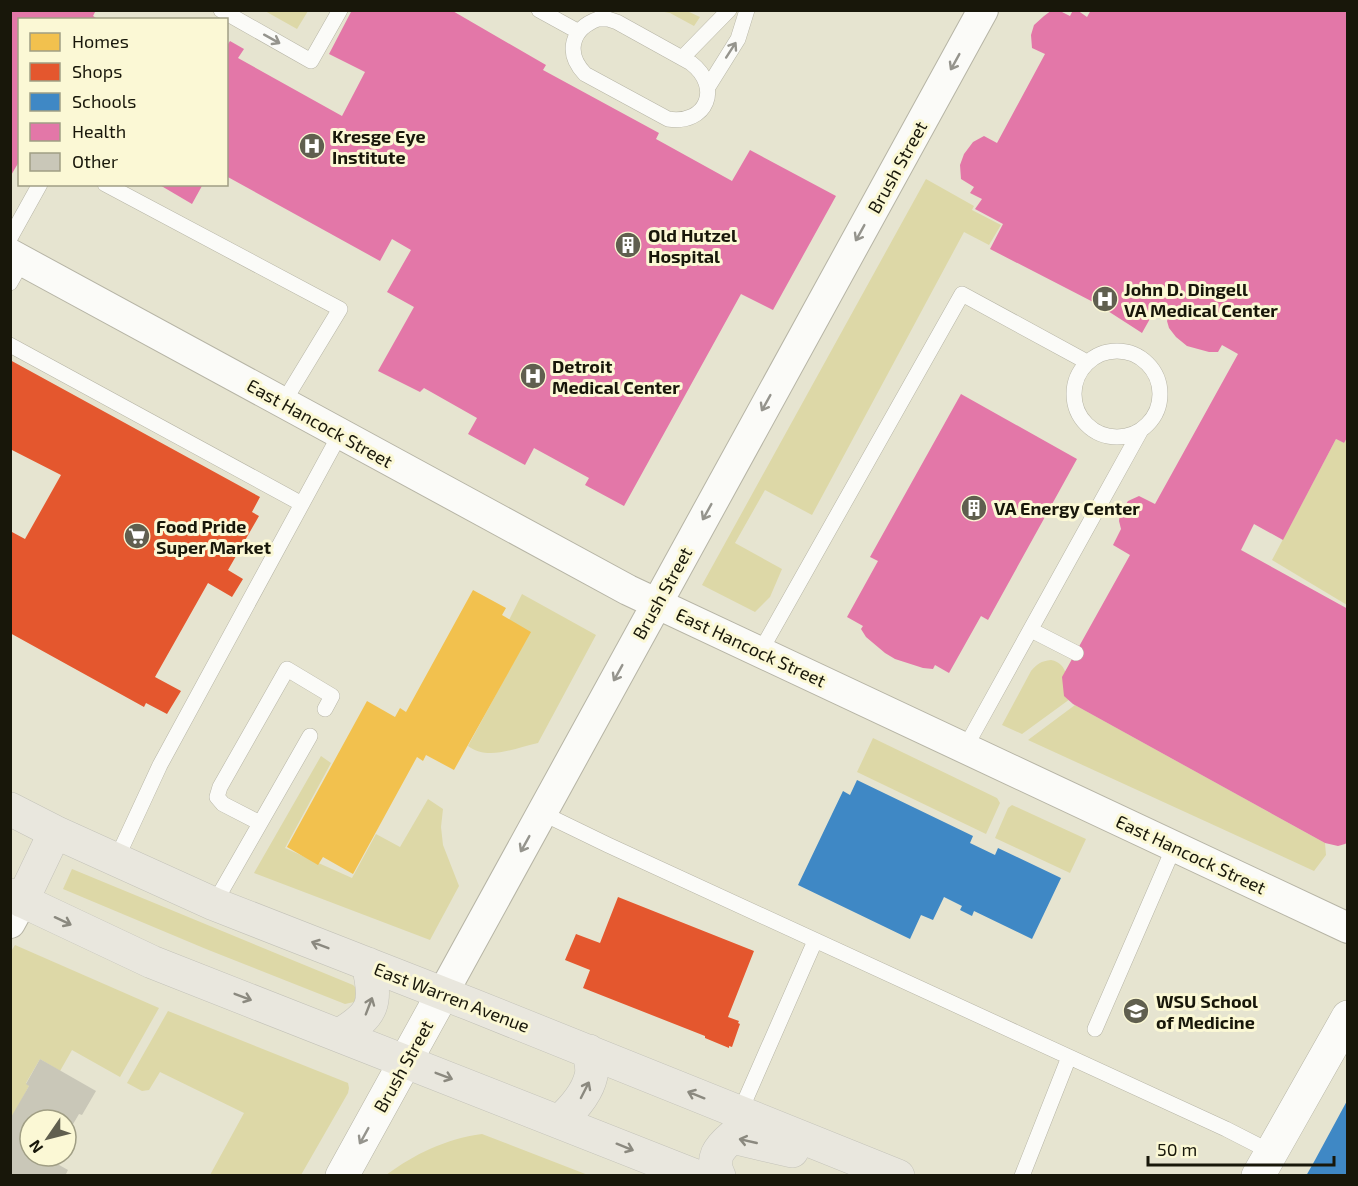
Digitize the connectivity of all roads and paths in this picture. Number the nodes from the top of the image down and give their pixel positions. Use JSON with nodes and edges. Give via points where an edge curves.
{"nodes":[{"id":1,"x":220,"y":10,"type":"edge"},
{"id":2,"x":340,"y":10,"type":"edge"},
{"id":3,"x":539,"y":10,"type":"edge"},
{"id":4,"x":729,"y":10,"type":"edge"},
{"id":5,"x":747,"y":10,"type":"edge"},
{"id":6,"x":983,"y":10,"type":"edge"},
{"id":7,"x":579,"y":32,"type":"junction"},
{"id":8,"x":682,"y":58,"type":"junction"},
{"id":9,"x":708,"y":87,"type":"junction"},
{"id":10,"x":39,"y":186,"type":"edge"},
{"id":11,"x":109,"y":186,"type":"edge"},
{"id":12,"x":14,"y":259,"type":"edge"},
{"id":13,"x":10,"y":345,"type":"edge"},
{"id":14,"x":1087,"y":362,"type":"junction"},
{"id":15,"x":283,"y":403,"type":"junction"},
{"id":16,"x":1142,"y":430,"type":"junction"},
{"id":17,"x":340,"y":434,"type":"junction"},
{"id":18,"x":302,"y":504,"type":"junction"},
{"id":19,"x":656,"y":603,"type":"junction"},
{"id":20,"x":1031,"y":630,"type":"junction"},
{"id":21,"x":760,"y":652,"type":"junction"},
{"id":22,"x":1076,"y":653,"type":"dead end"},
{"id":23,"x":325,"y":709,"type":"dead end"},
{"id":24,"x":310,"y":736,"type":"dead end"},
{"id":25,"x":965,"y":748,"type":"junction"},
{"id":26,"x":10,"y":809,"type":"edge"},
{"id":27,"x":542,"y":813,"type":"junction"},
{"id":28,"x":260,"y":823,"type":"junction"},
{"id":29,"x":55,"y":832,"type":"junction"},
{"id":30,"x":1174,"y":847,"type":"junction"},
{"id":31,"x":116,"y":860,"type":"junction"},
{"id":32,"x":214,"y":904,"type":"junction"},
{"id":33,"x":14,"y":907,"type":"edge"},
{"id":34,"x":1347,"y":928,"type":"edge"},
{"id":35,"x":815,"y":941,"type":"junction"},
{"id":36,"x":368,"y":964,"type":"junction"},
{"id":37,"x":443,"y":993,"type":"junction"},
{"id":38,"x":1347,"y":1017,"type":"edge"},
{"id":39,"x":1095,"y":1029,"type":"dead end"},
{"id":40,"x":339,"y":1035,"type":"junction"},
{"id":41,"x":589,"y":1051,"type":"junction"},
{"id":42,"x":1069,"y":1057,"type":"junction"},
{"id":43,"x":406,"y":1061,"type":"junction"},
{"id":44,"x":740,"y":1112,"type":"junction"},
{"id":45,"x":560,"y":1121,"type":"junction"},
{"id":46,"x":867,"y":1164,"type":"junction"},
{"id":47,"x":1264,"y":1164,"type":"edge"},
{"id":48,"x":342,"y":1176,"type":"edge"},
{"id":49,"x":696,"y":1176,"type":"edge"},
{"id":50,"x":719,"y":1176,"type":"edge"},
{"id":51,"x":898,"y":1176,"type":"edge"},
{"id":52,"x":1022,"y":1176,"type":"edge"}],
"edges":[{"from":1,"to":2,"type":"lane","one_way":true,"via":[[311,61]]},
{"from":3,"to":7,"type":"lane"},
{"from":4,"to":8,"type":"lane"},
{"from":9,"to":5,"type":"lane","one_way":true,"via":[[738,39]]},
{"from":6,"to":19,"type":"street","name":"Brush Street","one_way":true},
{"from":7,"to":8,"type":"lane","via":[[589,23],[608,19]]},
{"from":7,"to":9,"type":"lane","via":[[574,57],[585,74],[668,119],[688,119],[697,113],[704,106]]},
{"from":8,"to":9,"type":"lane","via":[[699,69]]},
{"from":10,"to":12,"type":"lane"},
{"from":11,"to":15,"type":"lane","via":[[339,309]]},
{"from":12,"to":15,"type":"street","name":"East Hancock Street"},
{"from":13,"to":18,"type":"lane"},
{"from":14,"to":16,"type":"lane","via":[[1074,389],[1081,417],[1102,435],[1129,436]]},
{"from":14,"to":16,"type":"lane","via":[[1100,354],[1129,352],[1153,369],[1159,382],[1158,409]]},
{"from":14,"to":21,"type":"lane","via":[[962,294]]},
{"from":15,"to":17,"type":"street","name":"East Hancock Street"},
{"from":16,"to":20,"type":"lane"},
{"from":17,"to":18,"type":"lane"},
{"from":17,"to":19,"type":"street","name":"East Hancock Street"},
{"from":18,"to":31,"type":"lane","via":[[160,765]]},
{"from":19,"to":21,"type":"street","name":"East Hancock Street"},
{"from":19,"to":27,"type":"street","name":"Brush Street","one_way":true},
{"from":20,"to":22,"type":"lane"},
{"from":20,"to":25,"type":"lane"},
{"from":21,"to":25,"type":"street","name":"East Hancock Street"},
{"from":23,"to":28,"type":"lane","via":[[332,696],[287,669],[217,796],[223,804]]},
{"from":24,"to":28,"type":"lane"},
{"from":25,"to":30,"type":"street","name":"East Hancock Street"},
{"from":26,"to":29,"type":"main road","name":"East Warren Avenue"},
{"from":27,"to":35,"type":"lane"},
{"from":27,"to":37,"type":"street","name":"Brush Street","one_way":true},
{"from":28,"to":32,"type":"lane"},
{"from":29,"to":31,"type":"main road","name":"East Warren Avenue"},
{"from":29,"to":33,"type":"main road"},
{"from":30,"to":34,"type":"street","name":"East Hancock Street"},
{"from":30,"to":39,"type":"lane"},
{"from":31,"to":32,"type":"main road","name":"East Warren Avenue"},
{"from":36,"to":32,"type":"main road","name":"East Warren Avenue","one_way":true},
{"from":33,"to":40,"type":"main road","one_way":true},
{"from":35,"to":42,"type":"lane"},
{"from":35,"to":44,"type":"lane"},
{"from":36,"to":37,"type":"main road","name":"East Warren Avenue"},
{"from":40,"to":36,"type":"main road","one_way":true,"via":[[361,1020],[372,1003]]},
{"from":37,"to":41,"type":"main road","name":"East Warren Avenue"},
{"from":37,"to":43,"type":"street","name":"Brush Street"},
{"from":38,"to":47,"type":"street"},
{"from":40,"to":43,"type":"main road"},
{"from":44,"to":41,"type":"main road","name":"East Warren Avenue","one_way":true},
{"from":45,"to":41,"type":"main road","one_way":true,"via":[[586,1089],[592,1074]]},
{"from":42,"to":47,"type":"lane"},
{"from":42,"to":52,"type":"lane"},
{"from":43,"to":45,"type":"main road","one_way":true},
{"from":43,"to":48,"type":"street","name":"Brush Street","one_way":true},
{"from":44,"to":46,"type":"main road","name":"East Warren Avenue"},
{"from":45,"to":49,"type":"main road","one_way":true},
{"from":46,"to":50,"type":"main road","one_way":true,"via":[[732,1137],[714,1160]]},
{"from":46,"to":51,"type":"main road","name":"East Warren Avenue"}]}
